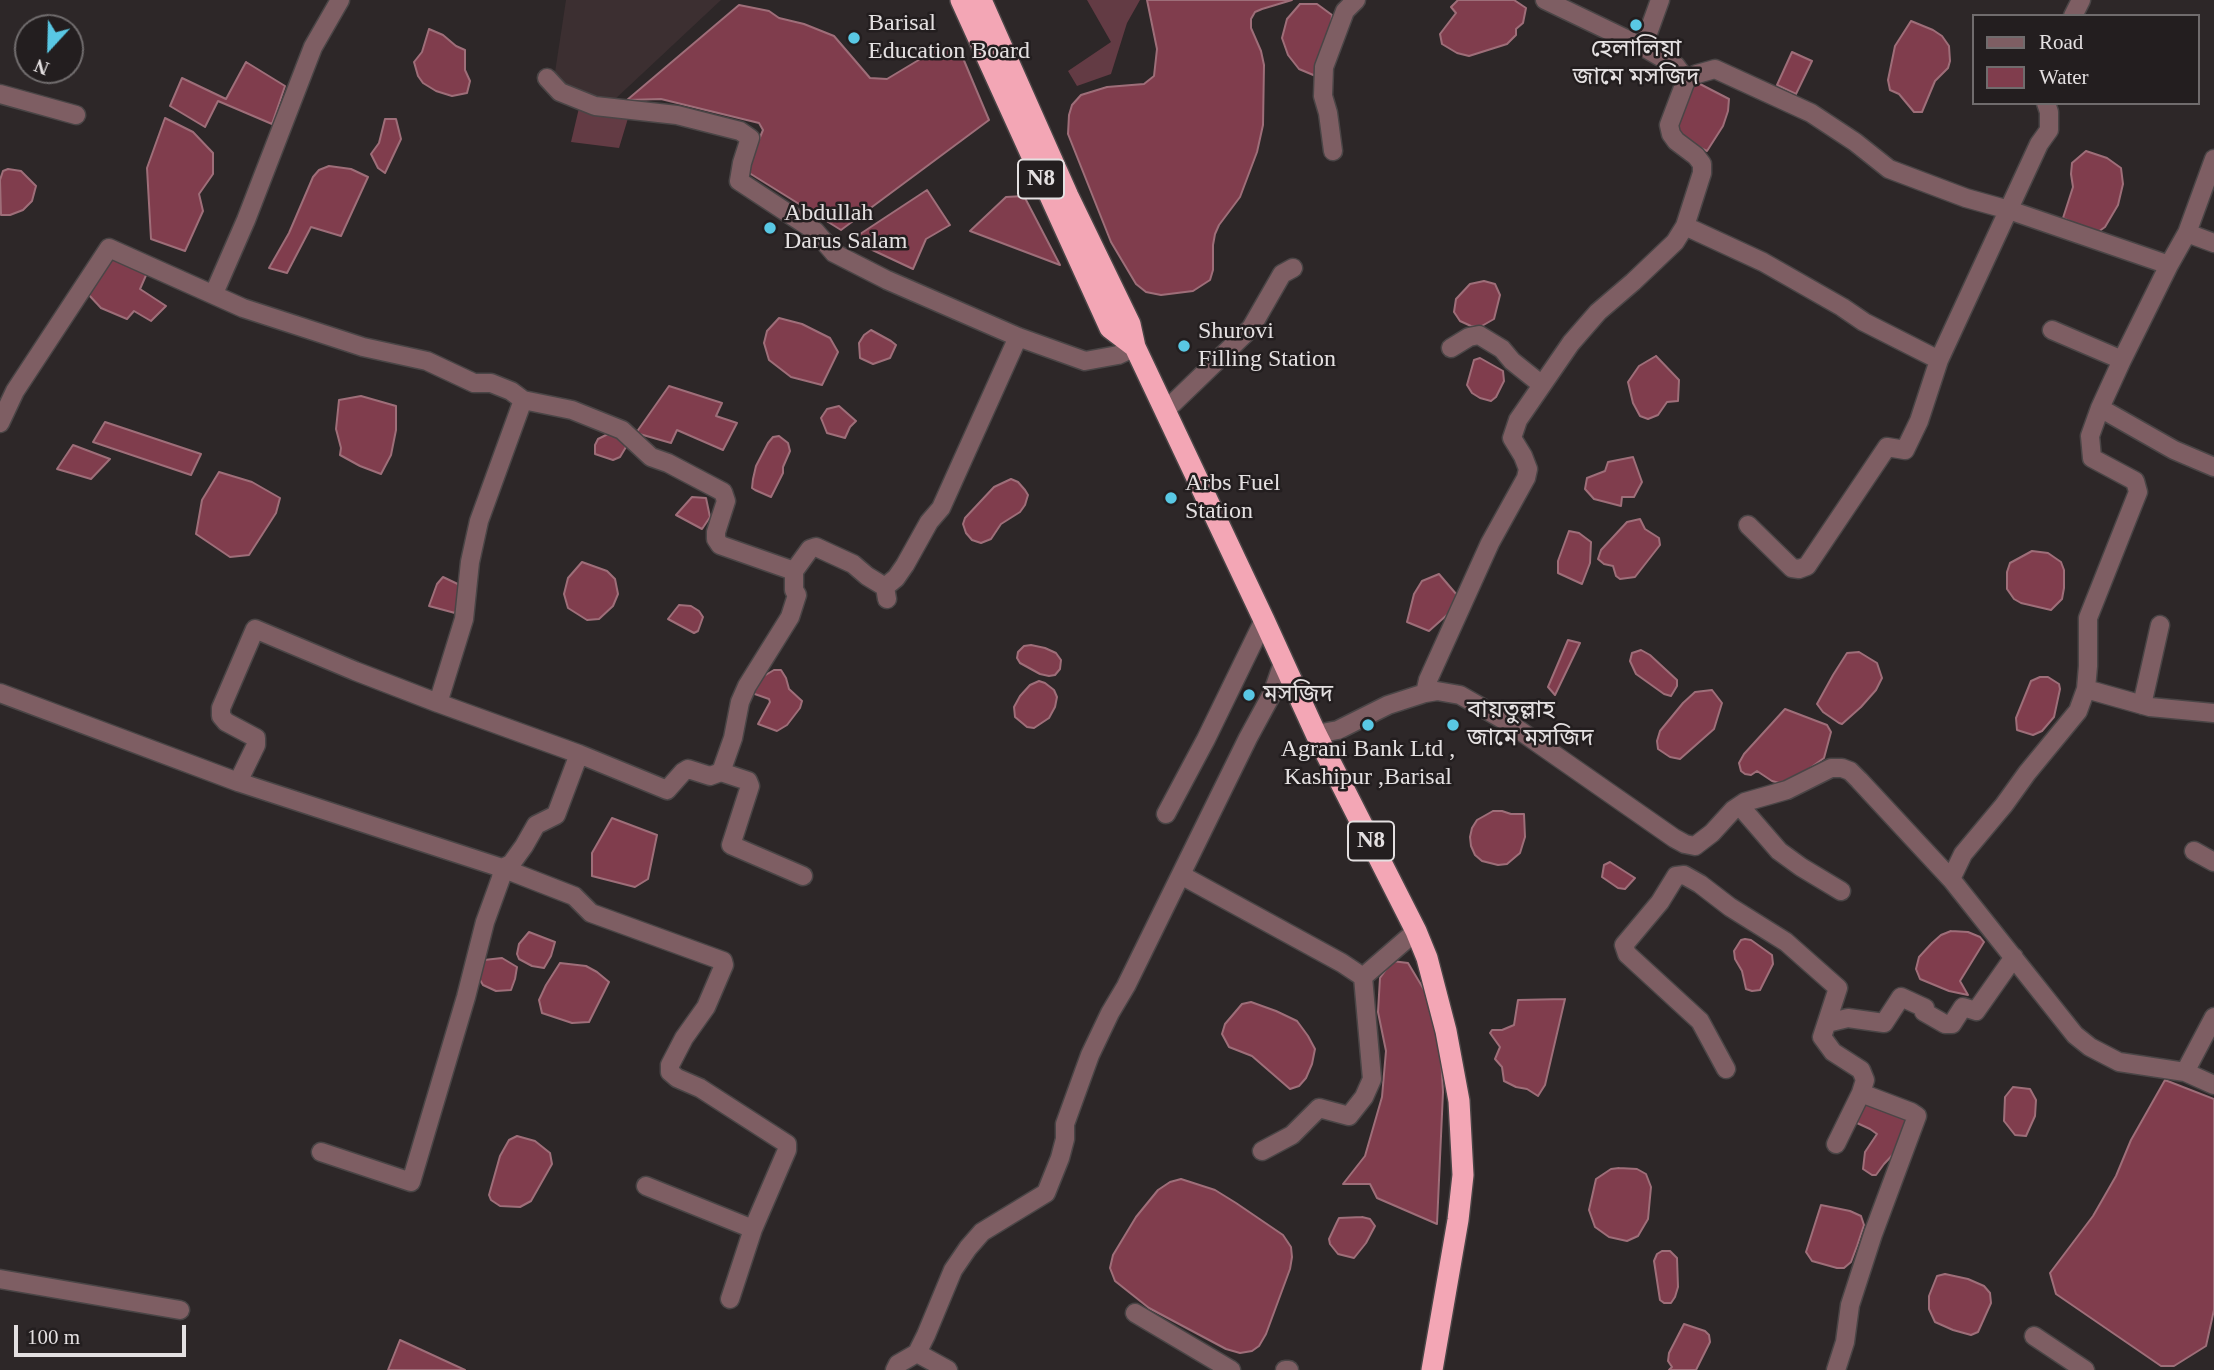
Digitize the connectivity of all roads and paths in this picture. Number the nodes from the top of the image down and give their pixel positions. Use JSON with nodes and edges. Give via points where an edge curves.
{"nodes":[{"id":1,"x":340,"y":0,"type":"edge"},
{"id":2,"x":961,"y":0,"type":"edge"},
{"id":3,"x":981,"y":0,"type":"edge"},
{"id":4,"x":1356,"y":0,"type":"edge"},
{"id":5,"x":1545,"y":0,"type":"edge"},
{"id":6,"x":1660,"y":0,"type":"edge"},
{"id":7,"x":1643,"y":47,"type":"junction"},
{"id":8,"x":547,"y":78,"type":"dead end"},
{"id":9,"x":1686,"y":80,"type":"junction"},
{"id":10,"x":0,"y":94,"type":"edge"},
{"id":11,"x":2047,"y":105,"type":"edge"},
{"id":12,"x":76,"y":115,"type":"dead end"},
{"id":13,"x":1333,"y":151,"type":"dead end"},
{"id":14,"x":2214,"y":159,"type":"edge"},
{"id":15,"x":2009,"y":210,"type":"junction"},
{"id":16,"x":1685,"y":226,"type":"junction"},
{"id":17,"x":2187,"y":233,"type":"junction"},
{"id":18,"x":2214,"y":243,"type":"edge"},
{"id":19,"x":2169,"y":265,"type":"junction"},
{"id":20,"x":1293,"y":268,"type":"dead end"},
{"id":21,"x":215,"y":291,"type":"dead end"},
{"id":22,"x":2052,"y":330,"type":"dead end"},
{"id":23,"x":1018,"y":337,"type":"junction"},
{"id":24,"x":1135,"y":347,"type":"junction"},
{"id":25,"x":1451,"y":348,"type":"dead end"},
{"id":26,"x":1939,"y":360,"type":"junction"},
{"id":27,"x":2122,"y":360,"type":"junction"},
{"id":28,"x":1542,"y":385,"type":"junction"},
{"id":29,"x":523,"y":400,"type":"junction"},
{"id":30,"x":2100,"y":408,"type":"junction"},
{"id":31,"x":1166,"y":410,"type":"junction"},
{"id":32,"x":0,"y":423,"type":"edge"},
{"id":33,"x":2214,"y":467,"type":"edge"},
{"id":34,"x":1748,"y":525,"type":"dead end"},
{"id":35,"x":794,"y":571,"type":"junction"},
{"id":36,"x":1264,"y":620,"type":"junction"},
{"id":37,"x":2160,"y":625,"type":"dead end"},
{"id":38,"x":1283,"y":663,"type":"junction"},
{"id":39,"x":2086,"y":689,"type":"junction"},
{"id":40,"x":0,"y":693,"type":"edge"},
{"id":41,"x":1425,"y":693,"type":"junction"},
{"id":42,"x":438,"y":702,"type":"junction"},
{"id":43,"x":2141,"y":705,"type":"junction"},
{"id":44,"x":2214,"y":713,"type":"edge"},
{"id":45,"x":1316,"y":734,"type":"junction"},
{"id":46,"x":579,"y":754,"type":"junction"},
{"id":47,"x":721,"y":772,"type":"junction"},
{"id":48,"x":238,"y":782,"type":"junction"},
{"id":49,"x":1740,"y":806,"type":"junction"},
{"id":50,"x":1166,"y":814,"type":"dead end"},
{"id":51,"x":1695,"y":846,"type":"junction"},
{"id":52,"x":2194,"y":850,"type":"dead end"},
{"id":53,"x":2214,"y":862,"type":"edge"},
{"id":54,"x":502,"y":868,"type":"junction"},
{"id":55,"x":1181,"y":875,"type":"junction"},
{"id":56,"x":1684,"y":875,"type":"junction"},
{"id":57,"x":803,"y":876,"type":"dead end"},
{"id":58,"x":1951,"y":879,"type":"junction"},
{"id":59,"x":1841,"y":891,"type":"dead end"},
{"id":60,"x":1409,"y":937,"type":"junction"},
{"id":61,"x":2014,"y":957,"type":"junction"},
{"id":62,"x":1363,"y":977,"type":"junction"},
{"id":63,"x":2214,"y":1017,"type":"edge"},
{"id":64,"x":1827,"y":1023,"type":"junction"},
{"id":65,"x":1726,"y":1069,"type":"dead end"},
{"id":66,"x":2185,"y":1072,"type":"junction"},
{"id":67,"x":2214,"y":1085,"type":"edge"},
{"id":68,"x":1861,"y":1093,"type":"junction"},
{"id":69,"x":1836,"y":1144,"type":"dead end"},
{"id":70,"x":1262,"y":1151,"type":"dead end"},
{"id":71,"x":321,"y":1152,"type":"dead end"},
{"id":72,"x":646,"y":1186,"type":"dead end"},
{"id":73,"x":753,"y":1230,"type":"junction"},
{"id":74,"x":0,"y":1279,"type":"edge"},
{"id":75,"x":730,"y":1299,"type":"dead end"},
{"id":76,"x":180,"y":1310,"type":"dead end"},
{"id":77,"x":1135,"y":1313,"type":"dead end"},
{"id":78,"x":2034,"y":1336,"type":"dead end"},
{"id":79,"x":917,"y":1353,"type":"junction"},
{"id":80,"x":895,"y":1370,"type":"edge"},
{"id":81,"x":948,"y":1370,"type":"edge"},
{"id":82,"x":1231,"y":1370,"type":"edge"},
{"id":83,"x":1432,"y":1370,"type":"edge"},
{"id":84,"x":1836,"y":1370,"type":"edge"},
{"id":85,"x":2085,"y":1370,"type":"edge"}],
"edges":[{"from":1,"to":21,"type":"street","via":[[313,47]]},
{"from":2,"to":24,"type":"highway","number":"N8","via":[[1110,328]]},
{"from":3,"to":24,"type":"highway","number":"N8","via":[[1130,324]]},
{"from":4,"to":13,"type":"street","via":[[1345,11],[1324,68],[1323,96]]},
{"from":5,"to":7,"type":"street"},
{"from":6,"to":7,"type":"street"},
{"from":7,"to":9,"type":"street","via":[[1676,66]]},
{"from":8,"to":23,"type":"street","via":[[560,92],[595,106],[677,115],[740,131],[750,138],[739,180],[815,231],[834,253]]},
{"from":9,"to":15,"type":"street","via":[[1715,69],[1811,113],[1889,169]]},
{"from":9,"to":16,"type":"street","via":[[1671,134],[1696,156],[1702,173]]},
{"from":10,"to":12,"type":"street"},
{"from":11,"to":15,"type":"street","via":[[2049,130]]},
{"from":14,"to":17,"type":"street"},
{"from":15,"to":19,"type":"street"},
{"from":15,"to":26,"type":"street"},
{"from":16,"to":26,"type":"street","via":[[1763,262]]},
{"from":16,"to":28,"type":"street","via":[[1675,242],[1598,312]]},
{"from":17,"to":18,"type":"street"},
{"from":17,"to":19,"type":"street"},
{"from":19,"to":27,"type":"street"},
{"from":20,"to":31,"type":"street","via":[[1283,274],[1251,328]]},
{"from":22,"to":27,"type":"street"},
{"from":23,"to":24,"type":"street","via":[[1085,361]]},
{"from":23,"to":35,"type":"street","via":[[941,508],[886,593],[853,564],[816,547]]},
{"from":24,"to":31,"type":"highway","number":"N8"},
{"from":25,"to":28,"type":"street","via":[[1479,335]]},
{"from":26,"to":34,"type":"street","via":[[1905,450],[1887,447],[1807,566],[1792,568]]},
{"from":27,"to":30,"type":"street"},
{"from":28,"to":41,"type":"street","via":[[1518,420],[1512,438],[1528,469],[1526,478],[1490,543]]},
{"from":29,"to":32,"type":"street","via":[[511,391],[491,383],[474,383],[427,361],[363,347],[243,308],[109,248],[15,391]]},
{"from":29,"to":35,"type":"street","via":[[572,410],[622,430],[650,457],[723,492],[726,501],[716,532],[720,545]]},
{"from":29,"to":42,"type":"street","via":[[479,521],[464,619]]},
{"from":30,"to":33,"type":"street"},
{"from":30,"to":39,"type":"street","via":[[2090,436],[2092,458],[2135,481],[2138,492],[2088,618]]},
{"from":31,"to":36,"type":"highway","number":"N8"},
{"from":35,"to":47,"type":"street","via":[[797,594],[790,617],[740,702]]},
{"from":36,"to":38,"type":"highway","number":"N8"},
{"from":36,"to":50,"type":"street"},
{"from":37,"to":43,"type":"street"},
{"from":38,"to":45,"type":"highway","number":"N8"},
{"from":38,"to":55,"type":"street","via":[[1273,692]]},
{"from":39,"to":43,"type":"street"},
{"from":39,"to":58,"type":"street","via":[[2078,711],[1963,855]]},
{"from":40,"to":48,"type":"street"},
{"from":41,"to":45,"type":"street","via":[[1338,730]]},
{"from":41,"to":51,"type":"street","via":[[1449,692],[1472,701],[1674,838]]},
{"from":42,"to":46,"type":"street"},
{"from":42,"to":48,"type":"street","via":[[255,629],[221,708],[226,722],[256,738]]},
{"from":43,"to":44,"type":"street"},
{"from":45,"to":60,"type":"highway","number":"N8"},
{"from":46,"to":47,"type":"street","via":[[667,790],[688,769],[710,776]]},
{"from":46,"to":54,"type":"street","via":[[556,815],[536,825],[511,864]]},
{"from":47,"to":57,"type":"street","via":[[748,781],[750,786],[731,845]]},
{"from":48,"to":54,"type":"street"},
{"from":49,"to":51,"type":"street"},
{"from":49,"to":58,"type":"street","via":[[1831,768],[1842,768],[1859,780]]},
{"from":49,"to":59,"type":"street","via":[[1779,851]]},
{"from":51,"to":56,"type":"street"},
{"from":52,"to":53,"type":"street"},
{"from":54,"to":71,"type":"street","via":[[411,1182]]},
{"from":54,"to":73,"type":"street","via":[[573,896],[591,913],[723,961],[706,1007],[684,1038],[670,1072],[787,1144]]},
{"from":55,"to":62,"type":"street"},
{"from":55,"to":79,"type":"street","via":[[1090,1055],[1046,1193],[982,1232],[968,1248],[953,1270]]},
{"from":56,"to":64,"type":"street","via":[[1786,942],[1838,988]]},
{"from":56,"to":65,"type":"street","via":[[1675,876],[1624,945],[1627,954],[1700,1021]]},
{"from":58,"to":61,"type":"street"},
{"from":60,"to":62,"type":"street"},
{"from":60,"to":83,"type":"highway","number":"N8","via":[[1427,958],[1459,1101],[1462,1175],[1458,1220]]},
{"from":61,"to":64,"type":"street","via":[[1976,1011],[1963,1007],[1952,1024],[1901,998],[1884,1023],[1848,1018]]},
{"from":61,"to":66,"type":"street","via":[[2075,1035],[2090,1047],[2119,1062]]},
{"from":62,"to":70,"type":"street","via":[[1372,1069],[1364,1097],[1349,1116],[1319,1108],[1292,1135]]},
{"from":63,"to":66,"type":"street"},
{"from":64,"to":68,"type":"street","via":[[1822,1037],[1833,1052],[1861,1070],[1865,1080]]},
{"from":66,"to":67,"type":"street"},
{"from":68,"to":69,"type":"street"},
{"from":68,"to":84,"type":"street","via":[[1917,1116],[1850,1305]]},
{"from":72,"to":73,"type":"street"},
{"from":73,"to":75,"type":"street"},
{"from":74,"to":76,"type":"street"},
{"from":77,"to":82,"type":"street"},
{"from":78,"to":85,"type":"street"},
{"from":79,"to":80,"type":"street"},
{"from":79,"to":81,"type":"street"}]}
